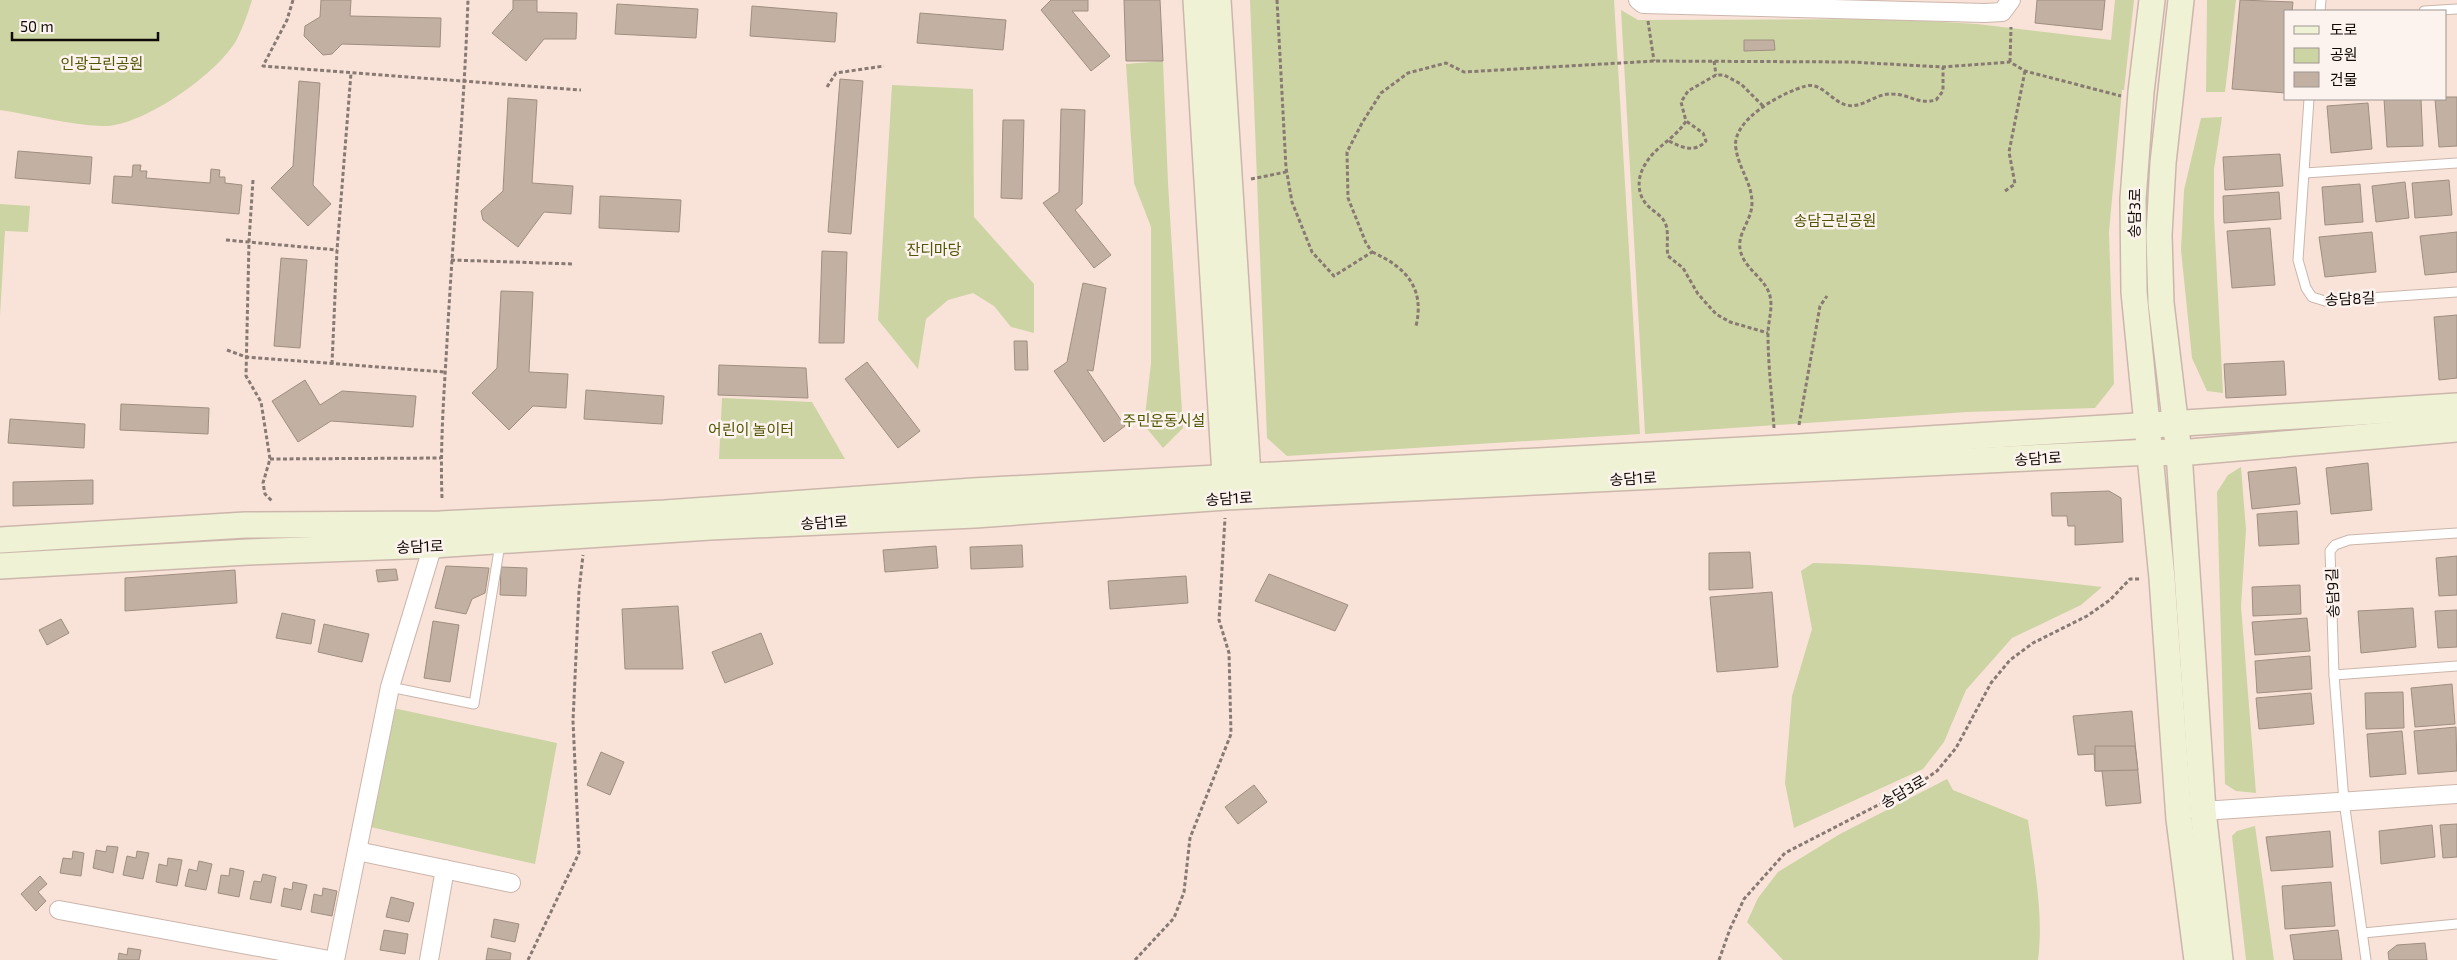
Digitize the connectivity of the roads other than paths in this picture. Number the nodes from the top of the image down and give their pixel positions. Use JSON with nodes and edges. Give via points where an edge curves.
{"nodes":[{"id":1,"x":1196,"y":0,"type":"edge"},
{"id":2,"x":1218,"y":0,"type":"edge"},
{"id":3,"x":2011,"y":0,"type":"edge"},
{"id":4,"x":2152,"y":0,"type":"edge"},
{"id":5,"x":2181,"y":0,"type":"edge"},
{"id":6,"x":1642,"y":8,"type":"edge"},
{"id":7,"x":2457,"y":9,"type":"edge"},
{"id":8,"x":2440,"y":10,"type":"edge"},
{"id":9,"x":2310,"y":100,"type":"edge"},
{"id":10,"x":2457,"y":163,"type":"edge"},
{"id":11,"x":2305,"y":173,"type":"junction"},
{"id":12,"x":2457,"y":292,"type":"edge"},
{"id":13,"x":2457,"y":406,"type":"edge"},
{"id":14,"x":2175,"y":425,"type":"junction"},
{"id":15,"x":2148,"y":426,"type":"junction"},
{"id":16,"x":2457,"y":429,"type":"edge"},
{"id":17,"x":2151,"y":452,"type":"junction"},
{"id":18,"x":2179,"y":453,"type":"junction"},
{"id":19,"x":1238,"y":486,"type":"junction"},
{"id":20,"x":2457,"y":533,"type":"edge"},
{"id":21,"x":0,"y":540,"type":"edge"},
{"id":22,"x":501,"y":541,"type":"junction"},
{"id":23,"x":433,"y":546,"type":"junction"},
{"id":24,"x":0,"y":566,"type":"edge"},
{"id":25,"x":2457,"y":666,"type":"edge"},
{"id":26,"x":2334,"y":675,"type":"junction"},
{"id":27,"x":390,"y":687,"type":"junction"},
{"id":28,"x":2457,"y":794,"type":"edge"},
{"id":29,"x":2344,"y":801,"type":"junction"},
{"id":30,"x":2203,"y":811,"type":"junction"},
{"id":31,"x":357,"y":851,"type":"junction"},
{"id":32,"x":445,"y":869,"type":"junction"},
{"id":33,"x":511,"y":883,"type":"dead end"},
{"id":34,"x":59,"y":910,"type":"dead end"},
{"id":35,"x":2457,"y":924,"type":"edge"},
{"id":36,"x":2363,"y":933,"type":"junction"},
{"id":37,"x":330,"y":960,"type":"edge"},
{"id":38,"x":335,"y":960,"type":"edge"},
{"id":39,"x":429,"y":960,"type":"edge"},
{"id":40,"x":2197,"y":960,"type":"edge"},
{"id":41,"x":2220,"y":960,"type":"edge"},
{"id":42,"x":2366,"y":960,"type":"edge"}],
"edges":[{"from":1,"to":19,"type":"main road"},
{"from":2,"to":19,"type":"main road"},
{"from":3,"to":6,"type":"street","via":[[2002,12],[1985,13],[1643,4]]},
{"from":4,"to":15,"type":"main road","name":"송담3로","via":[[2133,200],[2134,292]]},
{"from":5,"to":14,"type":"main road","name":"송담3로","via":[[2163,163],[2159,235],[2161,303]]},
{"from":7,"to":8,"type":"lane"},
{"from":9,"to":11,"type":"lane","name":"송담8길"},
{"from":10,"to":11,"type":"lane"},
{"from":11,"to":12,"type":"lane","name":"송담8길","via":[[2298,260],[2312,297],[2325,301]]},
{"from":13,"to":14,"type":"main road","name":"송담1로"},
{"from":14,"to":15,"type":"main road","name":"송담1로"},
{"from":14,"to":18,"type":"main road","name":"송담3로"},
{"from":15,"to":17,"type":"main road","name":"송담3로"},
{"from":15,"to":18,"type":"main road"},
{"from":15,"to":19,"type":"main road","name":"송담1로"},
{"from":16,"to":18,"type":"main road","name":"송담1로"},
{"from":17,"to":18,"type":"main road","name":"송담1로"},
{"from":17,"to":19,"type":"main road","name":"송담1로"},
{"from":17,"to":40,"type":"main road","name":"송담3로","via":[[2179,818]]},
{"from":18,"to":30,"type":"main road","name":"송담3로"},
{"from":19,"to":21,"type":"main road","name":"송담1로","via":[[973,491],[665,513],[440,524],[245,525]]},
{"from":19,"to":22,"type":"main road","name":"송담1로","via":[[975,515]]},
{"from":20,"to":26,"type":"lane","name":"송담9길","via":[[2349,540],[2335,545],[2330,552]]},
{"from":22,"to":23,"type":"main road","name":"송담1로"},
{"from":22,"to":27,"type":"lane","via":[[474,704]]},
{"from":23,"to":24,"type":"main road","name":"송담1로","via":[[248,552]]},
{"from":23,"to":27,"type":"street"},
{"from":25,"to":26,"type":"lane"},
{"from":26,"to":29,"type":"lane","name":"송담9길"},
{"from":27,"to":31,"type":"street"},
{"from":28,"to":29,"type":"street"},
{"from":29,"to":30,"type":"street"},
{"from":29,"to":36,"type":"lane","name":"송담9길"},
{"from":30,"to":41,"type":"main road","name":"송담3로"},
{"from":31,"to":32,"type":"street"},
{"from":31,"to":38,"type":"street"},
{"from":32,"to":33,"type":"street"},
{"from":32,"to":39,"type":"street"},
{"from":34,"to":37,"type":"street"},
{"from":35,"to":36,"type":"lane"},
{"from":36,"to":42,"type":"lane","name":"송담9길"}]}
